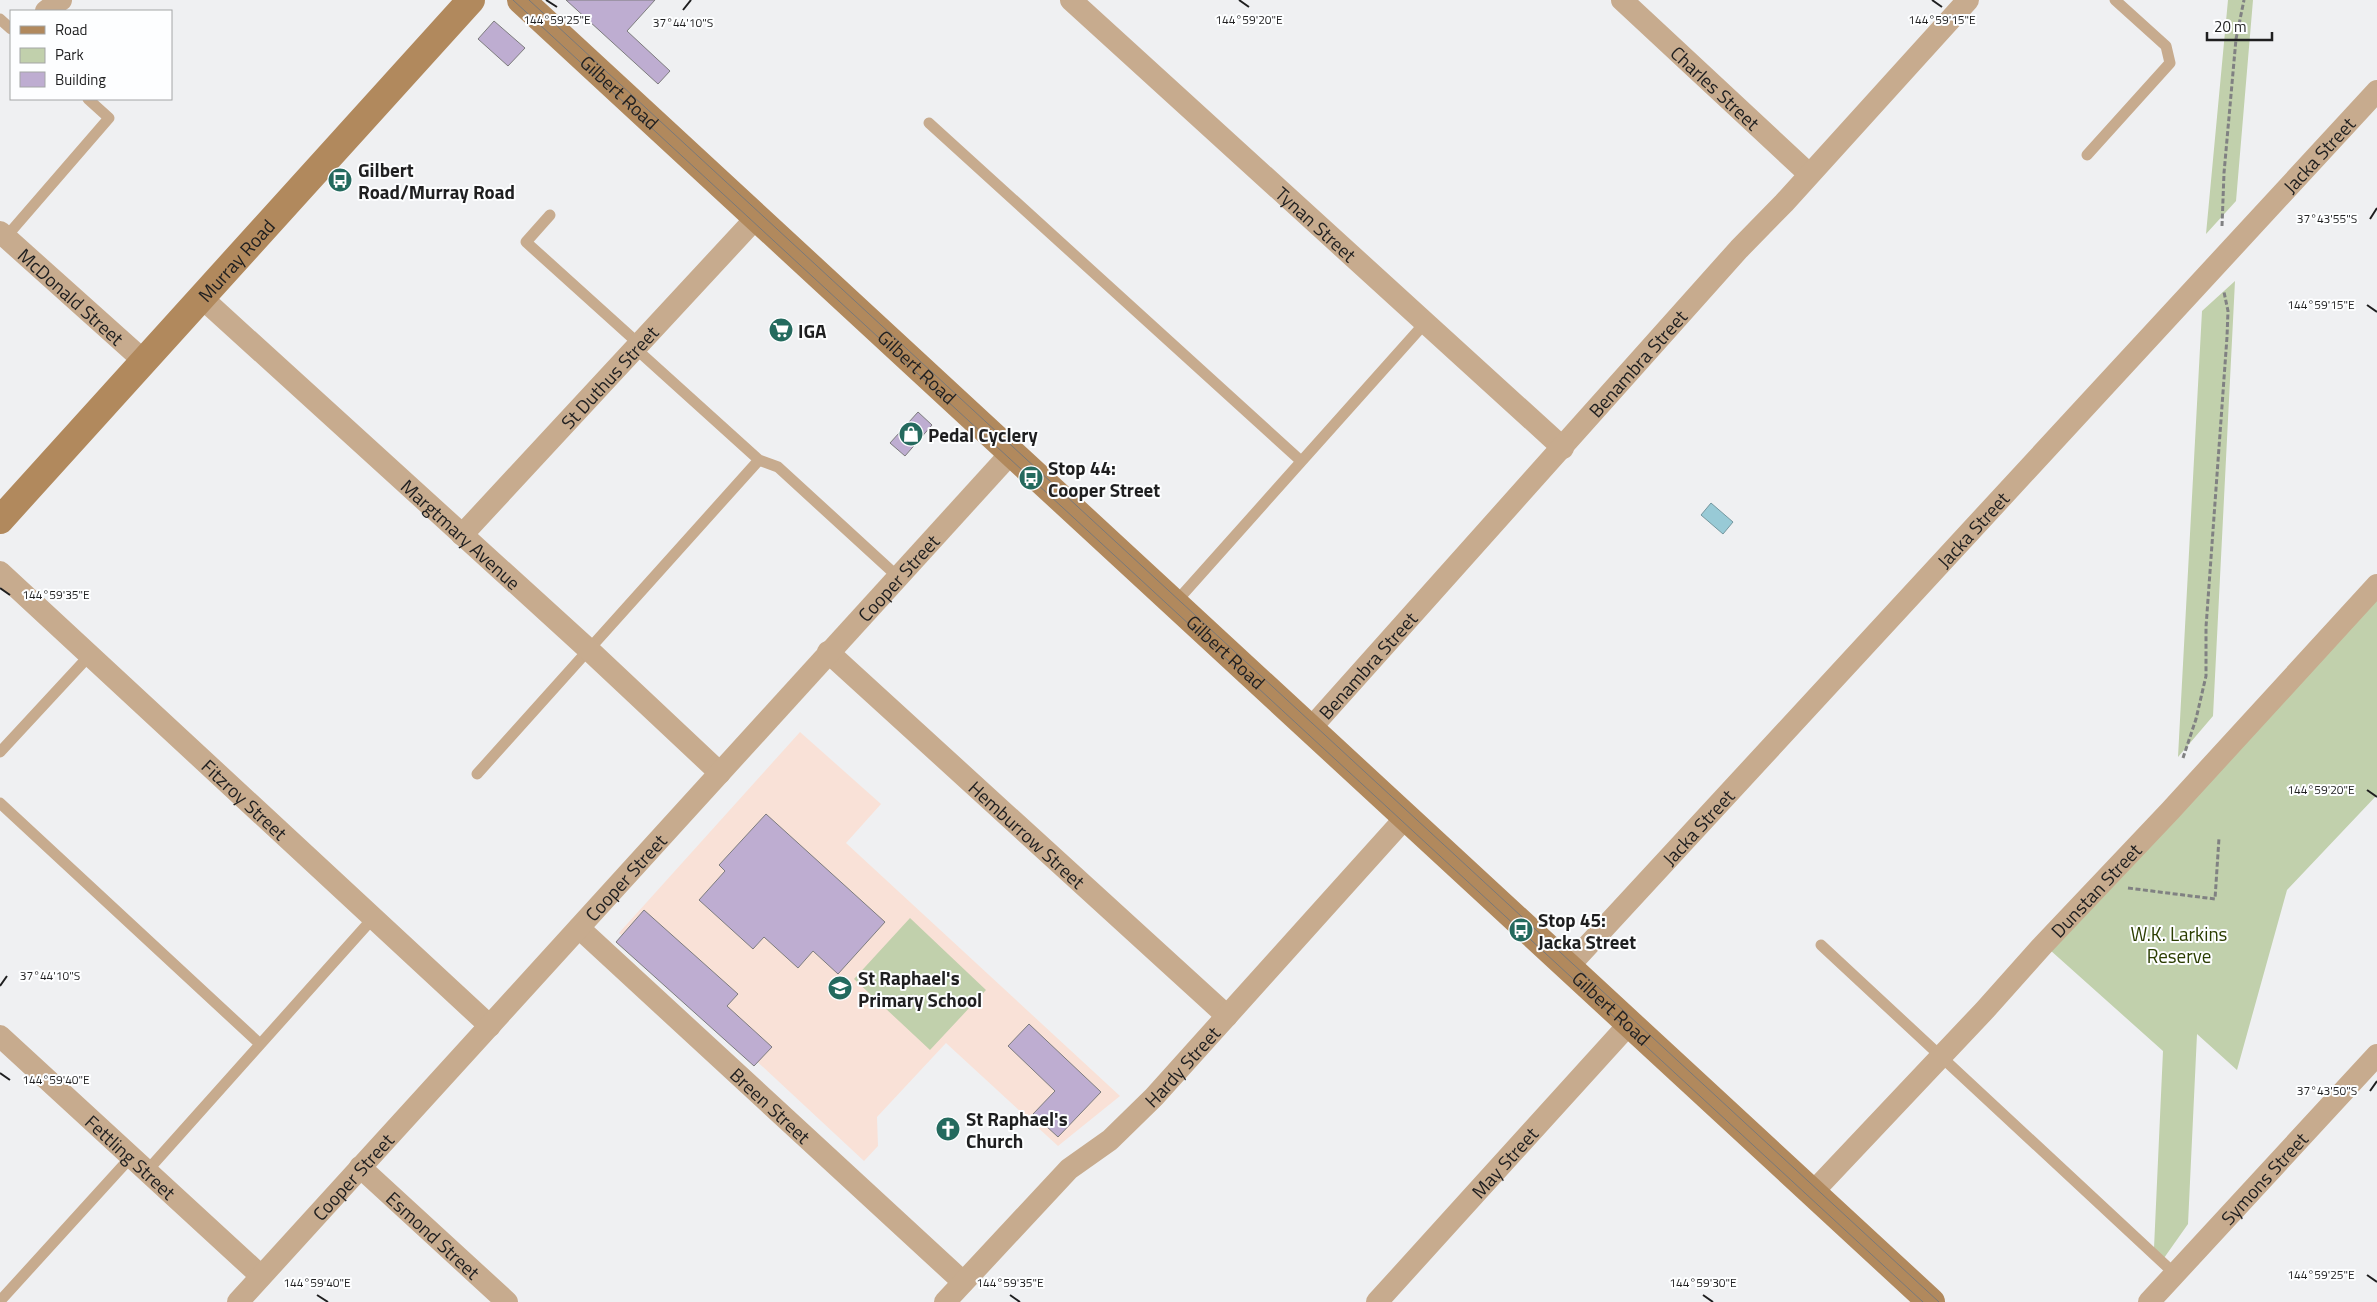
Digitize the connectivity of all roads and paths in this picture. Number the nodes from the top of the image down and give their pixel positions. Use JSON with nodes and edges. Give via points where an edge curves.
{"nodes":[{"id":1,"x":471,"y":0,"type":"edge"},
{"id":2,"x":1071,"y":0,"type":"edge"},
{"id":3,"x":1622,"y":0,"type":"edge"},
{"id":4,"x":1968,"y":0,"type":"edge"},
{"id":5,"x":2115,"y":0,"type":"edge"},
{"id":6,"x":2244,"y":0,"type":"edge"},
{"id":7,"x":534,"y":5,"type":"edge"},
{"id":8,"x":0,"y":19,"type":"edge"},
{"id":9,"x":10,"y":28,"type":"edge"},
{"id":10,"x":2377,"y":91,"type":"edge"},
{"id":11,"x":89,"y":100,"type":"edge"},
{"id":12,"x":929,"y":123,"type":"dead end"},
{"id":13,"x":2087,"y":155,"type":"dead end"},
{"id":14,"x":1809,"y":174,"type":"junction"},
{"id":15,"x":550,"y":215,"type":"dead end"},
{"id":16,"x":756,"y":218,"type":"junction"},
{"id":17,"x":2222,"y":226,"type":"dead end"},
{"id":18,"x":3,"y":235,"type":"edge"},
{"id":19,"x":2224,"y":292,"type":"dead end"},
{"id":20,"x":201,"y":298,"type":"junction"},
{"id":21,"x":1425,"y":323,"type":"junction"},
{"id":22,"x":637,"y":346,"type":"junction"},
{"id":23,"x":144,"y":361,"type":"junction"},
{"id":24,"x":1563,"y":448,"type":"junction"},
{"id":25,"x":1012,"y":452,"type":"junction"},
{"id":26,"x":759,"y":460,"type":"junction"},
{"id":27,"x":1301,"y":461,"type":"junction"},
{"id":28,"x":0,"y":520,"type":"edge"},
{"id":29,"x":462,"y":535,"type":"junction"},
{"id":30,"x":0,"y":572,"type":"edge"},
{"id":31,"x":897,"y":576,"type":"junction"},
{"id":32,"x":2377,"y":585,"type":"edge"},
{"id":33,"x":1175,"y":603,"type":"junction"},
{"id":34,"x":588,"y":649,"type":"junction"},
{"id":35,"x":828,"y":652,"type":"junction"},
{"id":36,"x":89,"y":656,"type":"junction"},
{"id":37,"x":1310,"y":729,"type":"junction"},
{"id":38,"x":0,"y":752,"type":"edge"},
{"id":39,"x":2183,"y":758,"type":"dead end"},
{"id":40,"x":720,"y":773,"type":"junction"},
{"id":41,"x":476,"y":774,"type":"dead end"},
{"id":42,"x":0,"y":803,"type":"edge"},
{"id":43,"x":1406,"y":817,"type":"junction"},
{"id":44,"x":2219,"y":838,"type":"dead end"},
{"id":45,"x":2125,"y":888,"type":"dead end"},
{"id":46,"x":374,"y":917,"type":"junction"},
{"id":47,"x":580,"y":928,"type":"junction"},
{"id":48,"x":1821,"y":946,"type":"dead end"},
{"id":49,"x":1568,"y":967,"type":"junction"},
{"id":50,"x":1227,"y":1016,"type":"junction"},
{"id":51,"x":1630,"y":1023,"type":"junction"},
{"id":52,"x":490,"y":1026,"type":"junction"},
{"id":53,"x":1,"y":1038,"type":"edge"},
{"id":54,"x":260,"y":1044,"type":"junction"},
{"id":55,"x":2377,"y":1054,"type":"edge"},
{"id":56,"x":1942,"y":1057,"type":"junction"},
{"id":57,"x":139,"y":1164,"type":"junction"},
{"id":58,"x":360,"y":1167,"type":"junction"},
{"id":59,"x":1812,"y":1193,"type":"junction"},
{"id":60,"x":2175,"y":1274,"type":"junction"},
{"id":61,"x":261,"y":1276,"type":"junction"},
{"id":62,"x":962,"y":1282,"type":"junction"},
{"id":63,"x":0,"y":1301,"type":"edge"},
{"id":64,"x":238,"y":1302,"type":"edge"},
{"id":65,"x":506,"y":1302,"type":"edge"},
{"id":66,"x":945,"y":1302,"type":"edge"},
{"id":67,"x":1378,"y":1302,"type":"edge"},
{"id":68,"x":1930,"y":1302,"type":"edge"},
{"id":69,"x":2149,"y":1302,"type":"edge"}],
"edges":[{"from":1,"to":20,"type":"street","name":"Murray Road"},
{"from":2,"to":21,"type":"street","name":"Tynan Street"},
{"from":3,"to":14,"type":"street","name":"Charles Street"},
{"from":4,"to":14,"type":"street","name":"Benambra Street"},
{"from":5,"to":13,"type":"lane","via":[[2166,46],[2170,64]]},
{"from":6,"to":17,"type":"path","via":[[2236,39]]},
{"from":7,"to":16,"type":"street","name":"Gilbert Road"},
{"from":8,"to":9,"type":"lane"},
{"from":10,"to":49,"type":"street","name":"Jacka Street"},
{"from":11,"to":18,"type":"lane","via":[[109,118]]},
{"from":12,"to":27,"type":"lane"},
{"from":14,"to":24,"type":"street","name":"Benambra Street","via":[[1732,256]]},
{"from":15,"to":22,"type":"lane","via":[[526,242]]},
{"from":16,"to":22,"type":"street","name":"St Duthus Street"},
{"from":16,"to":25,"type":"street","name":"Gilbert Road"},
{"from":18,"to":23,"type":"street","name":"McDonald Street"},
{"from":19,"to":39,"type":"path","via":[[2228,337],[2206,627],[2206,676]]},
{"from":20,"to":23,"type":"street","name":"Murray Road"},
{"from":20,"to":29,"type":"street","name":"Margtmary Avenue"},
{"from":21,"to":24,"type":"street","name":"Tynan Street"},
{"from":21,"to":27,"type":"lane"},
{"from":22,"to":26,"type":"lane"},
{"from":22,"to":29,"type":"street","name":"St Duthus Street"},
{"from":23,"to":28,"type":"street","name":"Murray Road"},
{"from":24,"to":37,"type":"street","name":"Benambra Street"},
{"from":25,"to":31,"type":"street","name":"Cooper Street"},
{"from":25,"to":33,"type":"street","name":"Gilbert Road"},
{"from":26,"to":31,"type":"lane","via":[[778,467]]},
{"from":26,"to":34,"type":"lane"},
{"from":27,"to":33,"type":"lane"},
{"from":29,"to":34,"type":"street","name":"Margtmary Avenue"},
{"from":30,"to":36,"type":"street","name":"Fitzroy Street"},
{"from":31,"to":35,"type":"street","name":"Cooper Street"},
{"from":32,"to":56,"type":"street","name":"Dunstan Street"},
{"from":33,"to":37,"type":"street","name":"Gilbert Road"},
{"from":34,"to":40,"type":"street","name":"Margtmary Avenue"},
{"from":34,"to":41,"type":"lane"},
{"from":35,"to":40,"type":"street","name":"Cooper Street"},
{"from":35,"to":50,"type":"street","name":"Hemburrow Street"},
{"from":36,"to":38,"type":"lane"},
{"from":36,"to":46,"type":"street","name":"Fitzroy Street"},
{"from":37,"to":43,"type":"street","name":"Gilbert Road"},
{"from":40,"to":47,"type":"street","name":"Cooper Street"},
{"from":42,"to":54,"type":"lane"},
{"from":43,"to":49,"type":"street","name":"Gilbert Road"},
{"from":43,"to":50,"type":"street","name":"Hardy Street"},
{"from":44,"to":45,"type":"path","via":[[2215,898]]},
{"from":46,"to":52,"type":"street","name":"Fitzroy Street"},
{"from":46,"to":54,"type":"lane"},
{"from":47,"to":52,"type":"street","name":"Cooper Street"},
{"from":47,"to":62,"type":"street","name":"Breen Street"},
{"from":48,"to":56,"type":"lane"},
{"from":49,"to":51,"type":"street","name":"Gilbert Road"},
{"from":50,"to":62,"type":"street","name":"Hardy Street","via":[[1154,1097],[1110,1140],[1069,1169]]},
{"from":51,"to":59,"type":"street","name":"Gilbert Road"},
{"from":51,"to":67,"type":"street","name":"May Street"},
{"from":52,"to":58,"type":"street","name":"Cooper Street"},
{"from":53,"to":57,"type":"street","name":"Fettling Street"},
{"from":54,"to":57,"type":"lane"},
{"from":55,"to":60,"type":"street","name":"Symons Street"},
{"from":56,"to":59,"type":"street","name":"Dunstan Street"},
{"from":56,"to":60,"type":"lane"},
{"from":57,"to":61,"type":"street","name":"Fettling Street"},
{"from":57,"to":63,"type":"lane"},
{"from":58,"to":61,"type":"street","name":"Cooper Street"},
{"from":58,"to":65,"type":"street","name":"Esmond Street"},
{"from":59,"to":68,"type":"street","name":"Gilbert Road"},
{"from":60,"to":69,"type":"street","name":"Symons Street"},
{"from":61,"to":64,"type":"street","name":"Cooper Street"},
{"from":62,"to":66,"type":"street","name":"Hardy Street"}]}
